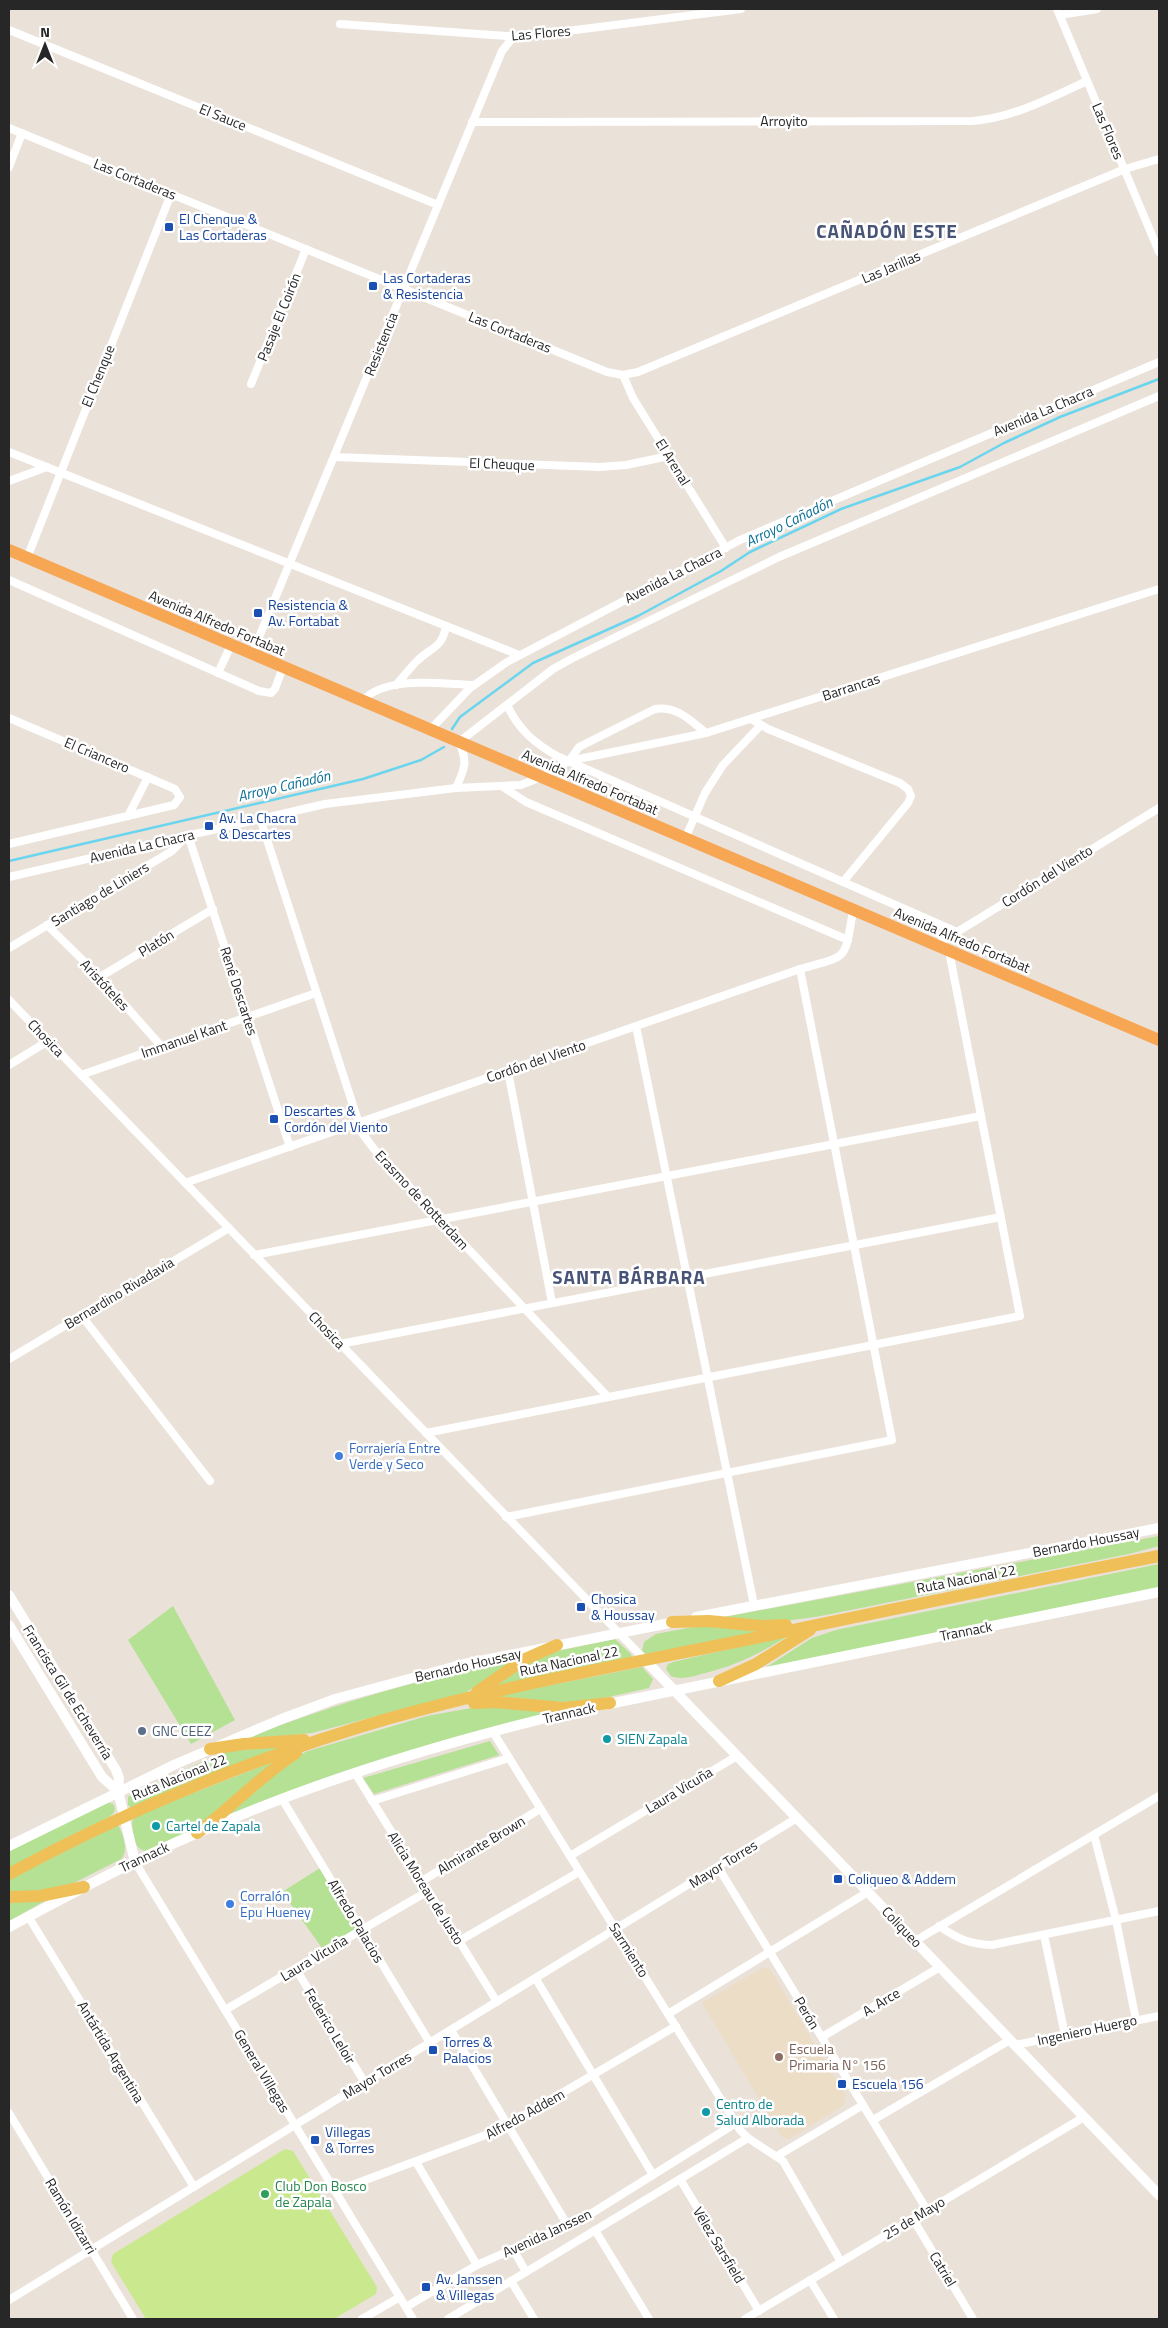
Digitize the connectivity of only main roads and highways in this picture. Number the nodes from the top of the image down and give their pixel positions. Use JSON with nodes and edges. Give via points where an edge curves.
{"nodes":[{"id":1,"x":9,"y":550,"type":"edge"},
{"id":2,"x":1159,"y":1040,"type":"edge"},
{"id":3,"x":1159,"y":1556,"type":"edge"},
{"id":4,"x":672,"y":1622,"type":"road end"},
{"id":5,"x":834,"y":1622,"type":"junction"},
{"id":6,"x":820,"y":1624,"type":"junction"},
{"id":7,"x":557,"y":1645,"type":"road end"},
{"id":8,"x":719,"y":1681,"type":"road end"},
{"id":9,"x":456,"y":1701,"type":"junction"},
{"id":10,"x":610,"y":1703,"type":"road end"},
{"id":11,"x":427,"y":1708,"type":"junction"},
{"id":12,"x":348,"y":1731,"type":"junction"},
{"id":13,"x":313,"y":1742,"type":"junction"},
{"id":14,"x":210,"y":1749,"type":"road end"},
{"id":15,"x":197,"y":1833,"type":"road end"},
{"id":16,"x":9,"y":1874,"type":"edge"},
{"id":17,"x":84,"y":1886,"type":"road end"},
{"id":18,"x":9,"y":1897,"type":"edge"}],
"edges":[{"from":1,"to":2,"type":"highway","name":"Avenida Alfredo Fortabat"},
{"from":3,"to":5,"type":"main road","name":"Ruta Nacional 22"},
{"from":4,"to":5,"type":"main road","via":[[777,1626]]},
{"from":5,"to":6,"type":"main road","name":"Ruta Nacional 22"},
{"from":6,"to":8,"type":"main road","via":[[756,1664]]},
{"from":6,"to":9,"type":"main road","name":"Ruta Nacional 22"},
{"from":7,"to":9,"type":"main road","via":[[532,1655],[484,1688]]},
{"from":9,"to":11,"type":"main road","name":"Ruta Nacional 22"},
{"from":10,"to":11,"type":"main road","via":[[564,1708],[485,1702]]},
{"from":11,"to":12,"type":"main road","name":"Ruta Nacional 22"},
{"from":12,"to":13,"type":"main road","name":"Ruta Nacional 22"},
{"from":12,"to":14,"type":"main road","via":[[304,1740]]},
{"from":13,"to":15,"type":"main road","via":[[272,1769]]},
{"from":13,"to":16,"type":"main road","name":"Ruta Nacional 22","via":[[124,1816]]},
{"from":17,"to":18,"type":"main road","via":[[40,1896]]}]}
